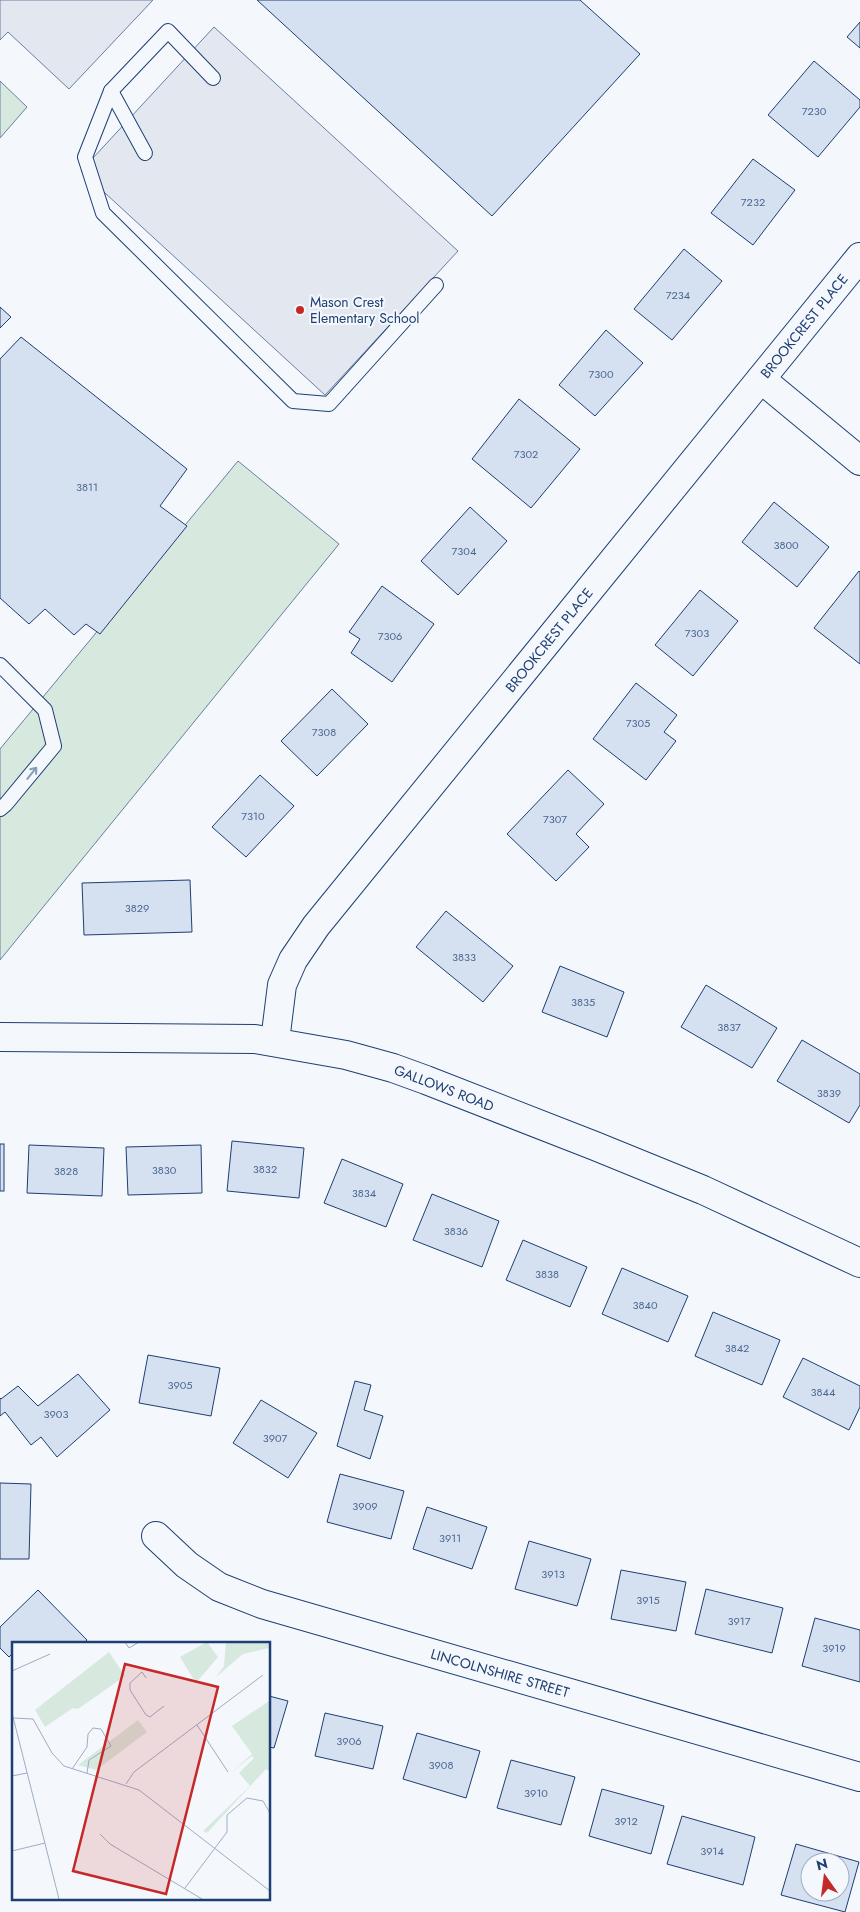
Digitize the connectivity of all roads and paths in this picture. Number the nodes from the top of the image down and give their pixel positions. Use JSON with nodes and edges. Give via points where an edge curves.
{"nodes":[{"id":1,"x":213,"y":78,"type":"dead end"},
{"id":2,"x":111,"y":91,"type":"junction"},
{"id":3,"x":145,"y":153,"type":"dead end"},
{"id":4,"x":860,"y":257,"type":"edge"},
{"id":5,"x":436,"y":285,"type":"dead end"},
{"id":6,"x":761,"y":379,"type":"junction"},
{"id":7,"x":860,"y":460,"type":"edge"},
{"id":8,"x":0,"y":665,"type":"edge"},
{"id":9,"x":0,"y":809,"type":"edge"},
{"id":10,"x":0,"y":1036,"type":"edge"},
{"id":11,"x":275,"y":1041,"type":"junction"},
{"id":12,"x":860,"y":1263,"type":"edge"},
{"id":13,"x":156,"y":1536,"type":"dead end"},
{"id":14,"x":860,"y":1777,"type":"edge"}],
"edges":[{"from":1,"to":2,"type":"lane","via":[[168,31]]},
{"from":2,"to":3,"type":"lane"},
{"from":2,"to":5,"type":"lane","via":[[85,157],[103,213],[293,401],[329,404]]},
{"from":4,"to":6,"type":"street","name":"BROOKCREST PLACE"},
{"from":6,"to":7,"type":"street"},
{"from":6,"to":11,"type":"street","name":"BROOKCREST PLACE","via":[[316,926],[293,960],[282,985]]},
{"from":9,"to":8,"type":"lane","one_way":true,"via":[[54,746],[45,710]]},
{"from":10,"to":11,"type":"street","name":"GALLOWS ROAD"},
{"from":11,"to":12,"type":"street","name":"GALLOWS ROAD","via":[[346,1054],[426,1080],[703,1190]]},
{"from":13,"to":14,"type":"street","name":"LINCOLNSHIRE STREET","via":[[187,1565],[220,1587],[262,1604]]}]}
